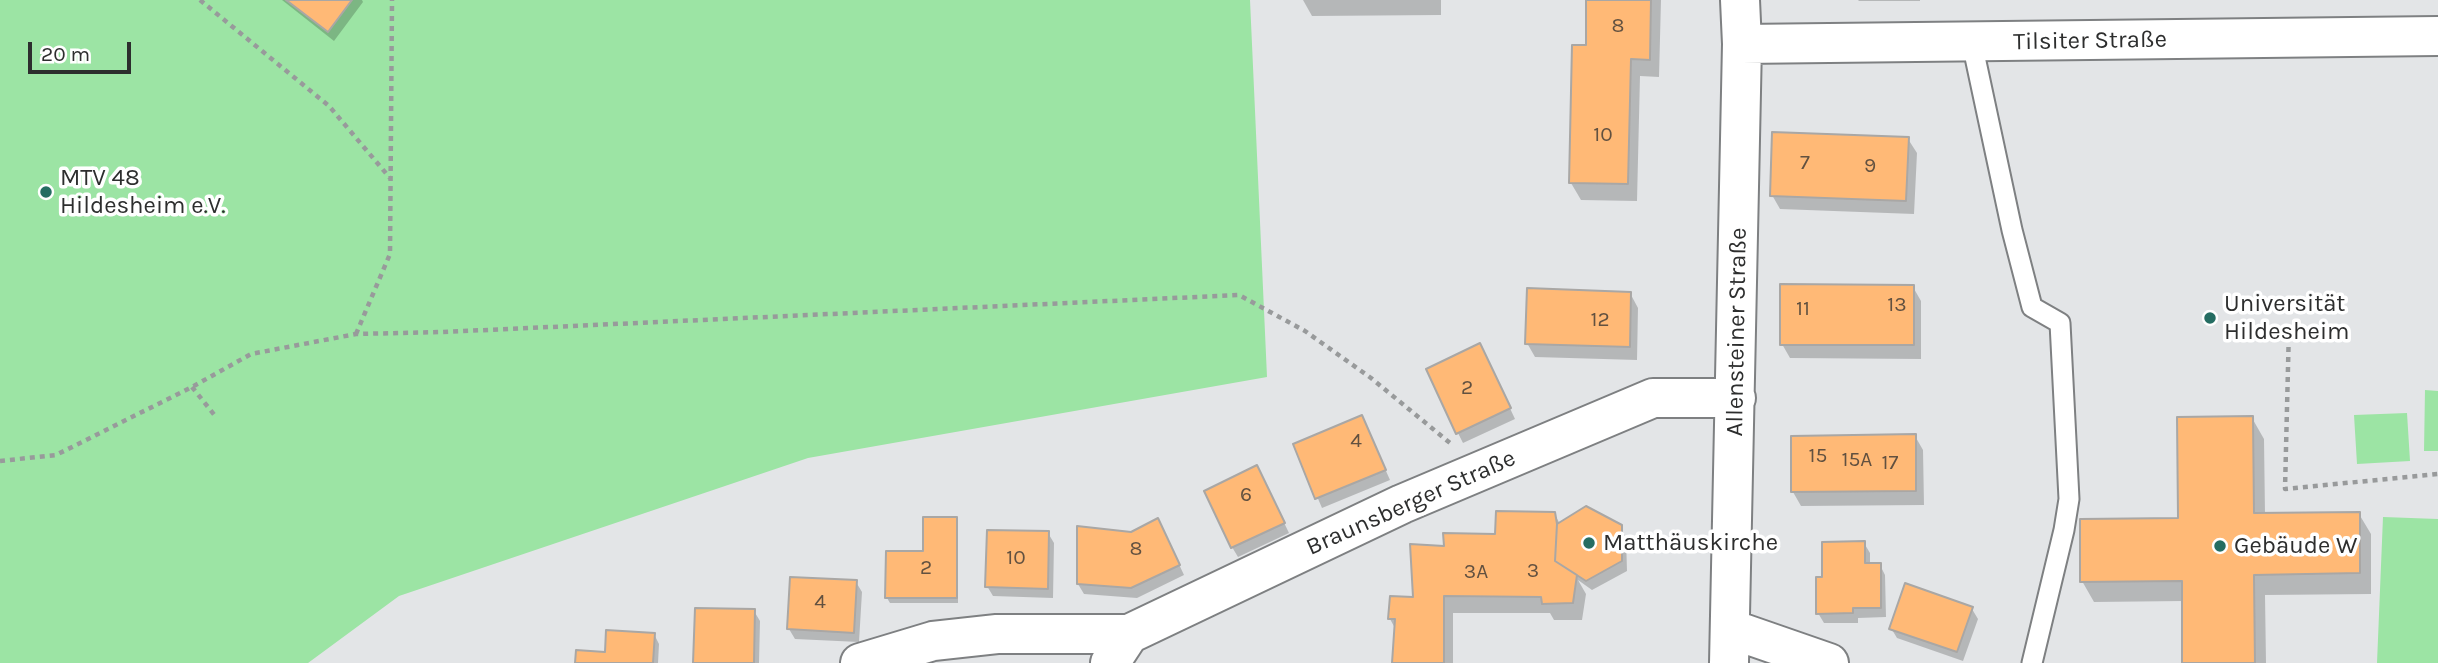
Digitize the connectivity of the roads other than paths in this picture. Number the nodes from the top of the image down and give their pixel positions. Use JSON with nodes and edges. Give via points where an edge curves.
{"nodes":[{"id":1,"x":1741,"y":0,"type":"edge"},
{"id":2,"x":2438,"y":36,"type":"edge"},
{"id":3,"x":1972,"y":43,"type":"junction"},
{"id":4,"x":1742,"y":44,"type":"junction"},
{"id":5,"x":1736,"y":398,"type":"junction"},
{"id":6,"x":1730,"y":646,"type":"edge"},
{"id":7,"x":1119,"y":648,"type":"edge"},
{"id":8,"x":860,"y":663,"type":"edge"},
{"id":9,"x":1829,"y":663,"type":"edge"},
{"id":10,"x":2032,"y":663,"type":"edge"}],
"edges":[{"from":1,"to":4,"type":"street","name":"Allensteiner Straße"},
{"from":2,"to":3,"type":"street","name":"Tilsiter Straße"},
{"from":3,"to":4,"type":"street","name":"Tilsiter Straße"},
{"from":3,"to":10,"type":"lane","via":[[2032,307],[2060,323],[2069,499]]},
{"from":4,"to":5,"type":"street","name":"Allensteiner Straße"},
{"from":5,"to":6,"type":"street","name":"Allensteiner Straße"},
{"from":5,"to":7,"type":"street","name":"Braunsberger Straße","via":[[1653,398],[1402,504]]},
{"from":6,"to":9,"type":"street"},
{"from":7,"to":8,"type":"street","via":[[997,634],[933,641]]}]}
